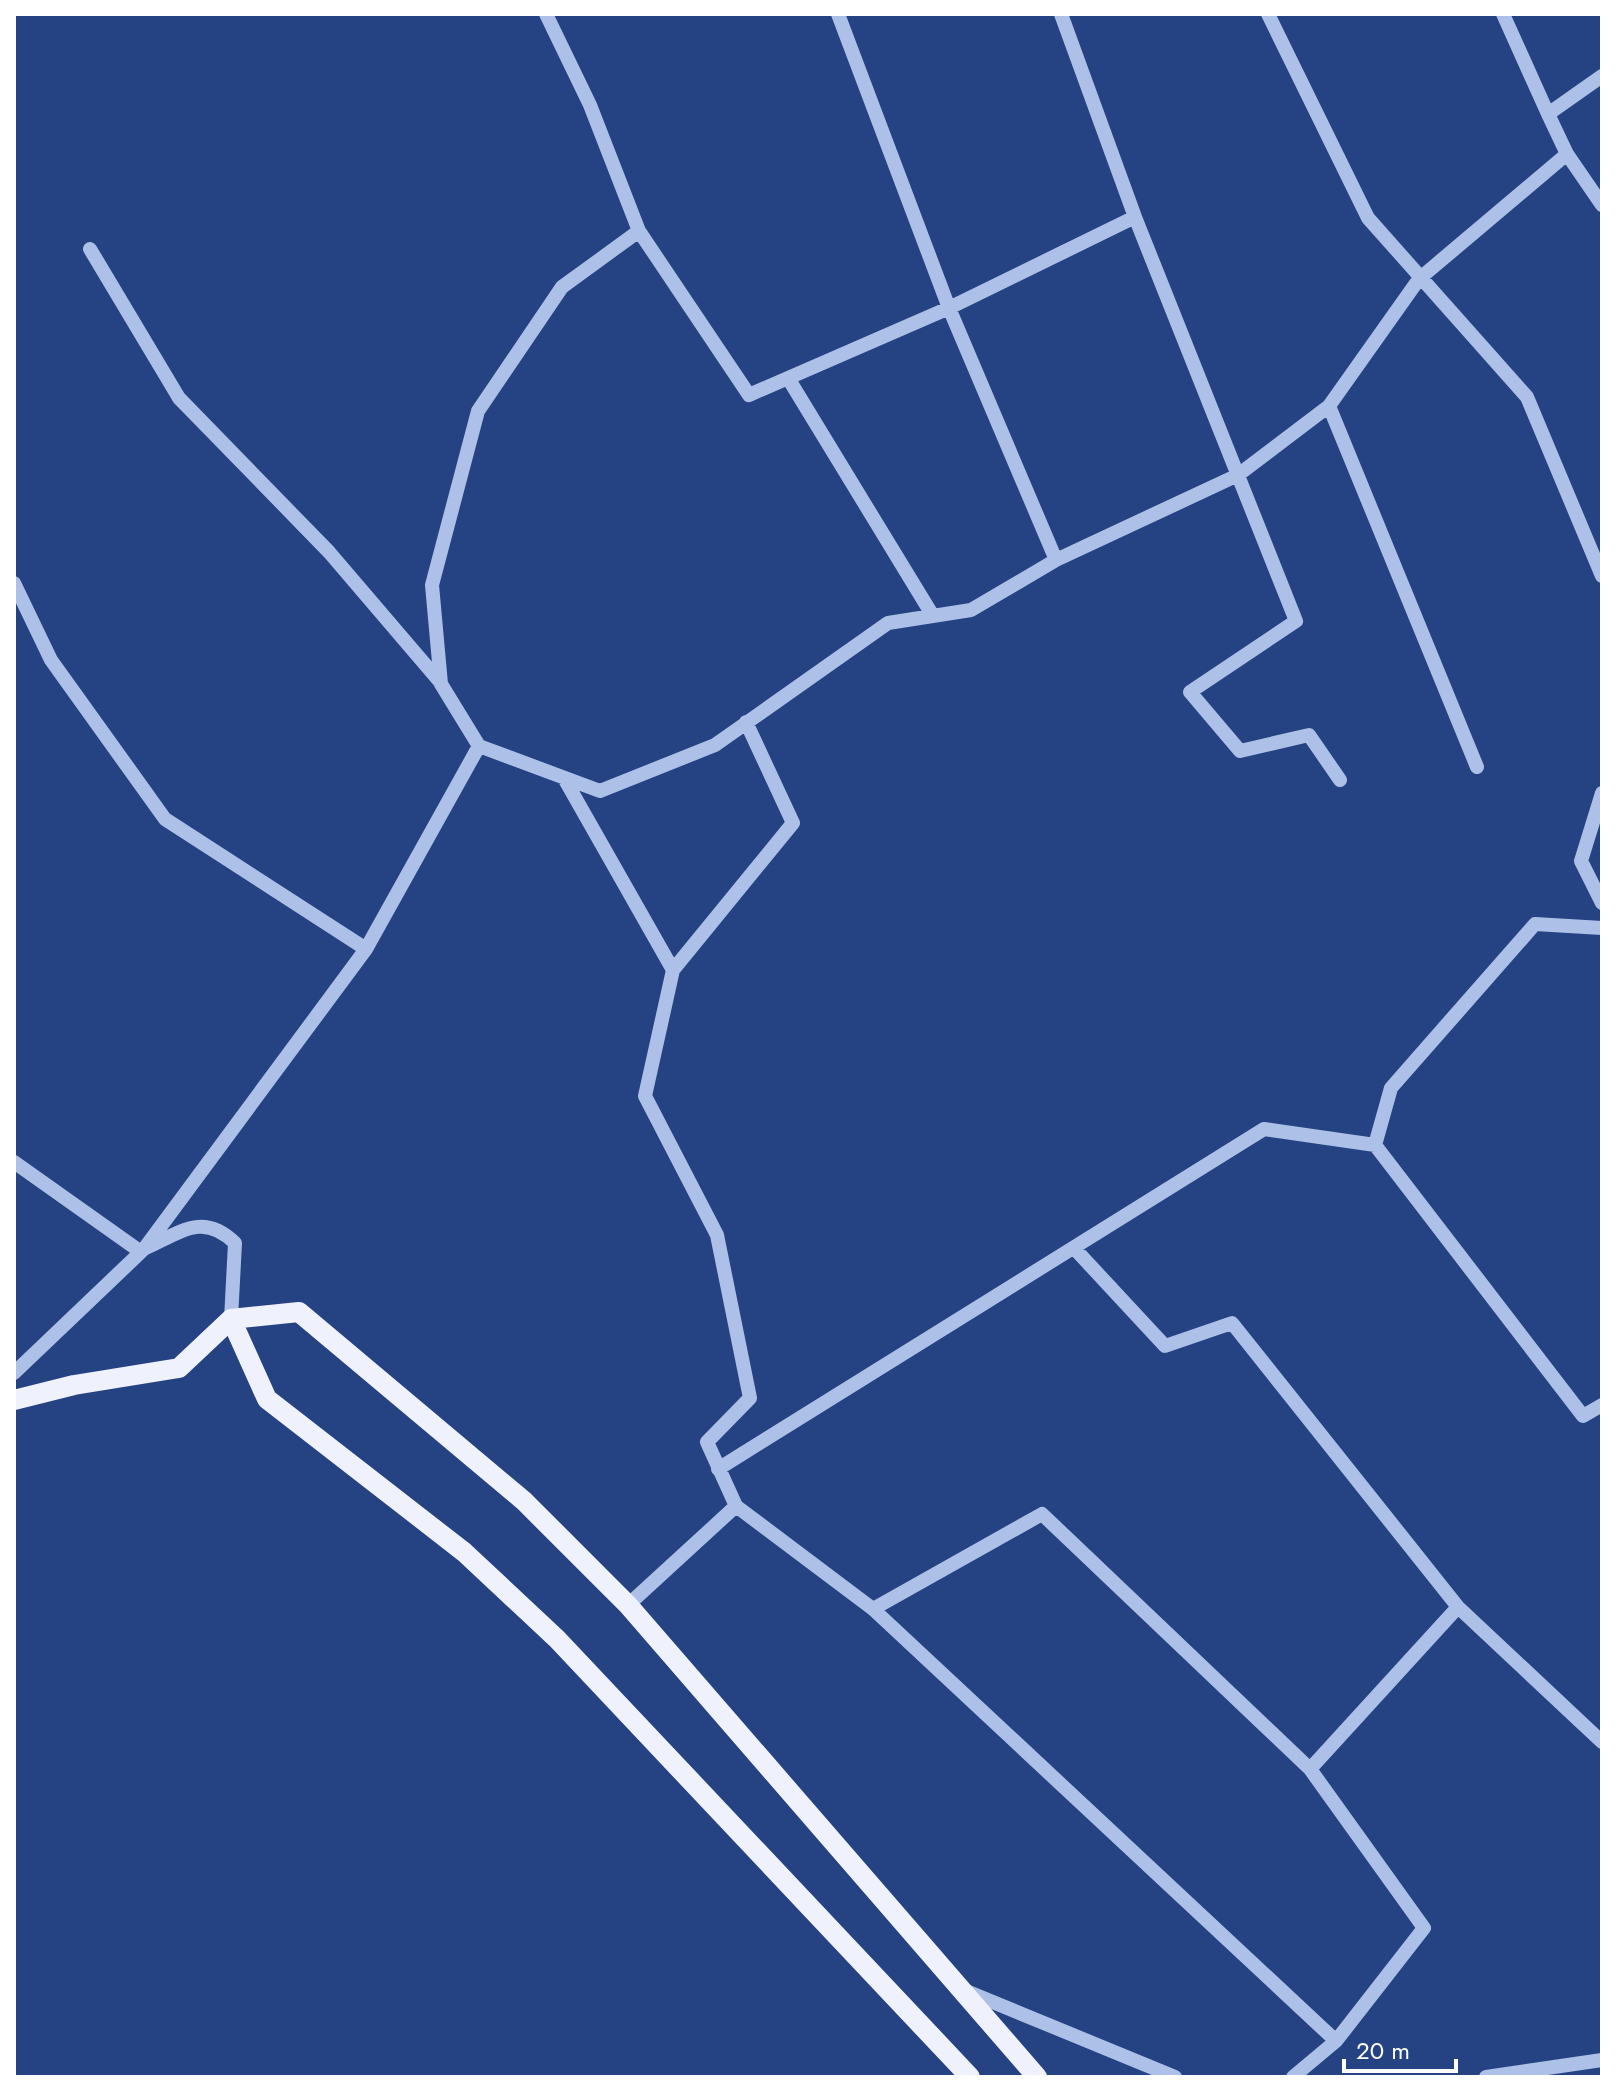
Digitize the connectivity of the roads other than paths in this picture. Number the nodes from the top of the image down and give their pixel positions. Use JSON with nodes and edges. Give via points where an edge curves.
{"nodes":[{"id":1,"x":546,"y":14,"type":"edge"},
{"id":2,"x":838,"y":14,"type":"edge"},
{"id":3,"x":1061,"y":14,"type":"edge"},
{"id":4,"x":1268,"y":14,"type":"edge"},
{"id":5,"x":1503,"y":14,"type":"edge"},
{"id":6,"x":1602,"y":76,"type":"edge"},
{"id":7,"x":1548,"y":114,"type":"junction"},
{"id":8,"x":1567,"y":154,"type":"junction"},
{"id":9,"x":1602,"y":205,"type":"edge"},
{"id":10,"x":1135,"y":217,"type":"junction"},
{"id":11,"x":639,"y":231,"type":"junction"},
{"id":12,"x":90,"y":249,"type":"dead end"},
{"id":13,"x":1419,"y":279,"type":"junction"},
{"id":14,"x":949,"y":308,"type":"junction"},
{"id":15,"x":788,"y":378,"type":"junction"},
{"id":16,"x":1329,"y":406,"type":"junction"},
{"id":17,"x":1238,"y":475,"type":"junction"},
{"id":18,"x":1056,"y":560,"type":"junction"},
{"id":19,"x":1602,"y":576,"type":"edge"},
{"id":20,"x":14,"y":583,"type":"edge"},
{"id":21,"x":933,"y":616,"type":"junction"},
{"id":22,"x":441,"y":684,"type":"junction"},
{"id":23,"x":746,"y":722,"type":"junction"},
{"id":24,"x":479,"y":746,"type":"junction"},
{"id":25,"x":1477,"y":767,"type":"dead end"},
{"id":26,"x":564,"y":778,"type":"junction"},
{"id":27,"x":1340,"y":780,"type":"dead end"},
{"id":28,"x":1602,"y":793,"type":"edge"},
{"id":29,"x":1602,"y":903,"type":"edge"},
{"id":30,"x":1602,"y":928,"type":"edge"},
{"id":31,"x":366,"y":949,"type":"junction"},
{"id":32,"x":673,"y":970,"type":"junction"},
{"id":33,"x":1375,"y":1145,"type":"junction"},
{"id":34,"x":14,"y":1162,"type":"edge"},
{"id":35,"x":1074,"y":1248,"type":"junction"},
{"id":36,"x":142,"y":1250,"type":"junction"},
{"id":37,"x":231,"y":1319,"type":"junction"},
{"id":38,"x":14,"y":1373,"type":"edge"},
{"id":39,"x":14,"y":1400,"type":"edge"},
{"id":40,"x":1602,"y":1405,"type":"edge"},
{"id":41,"x":718,"y":1469,"type":"junction"},
{"id":42,"x":736,"y":1506,"type":"junction"},
{"id":43,"x":628,"y":1605,"type":"junction"},
{"id":44,"x":1458,"y":1607,"type":"junction"},
{"id":45,"x":873,"y":1609,"type":"junction"},
{"id":46,"x":1602,"y":1742,"type":"edge"},
{"id":47,"x":1310,"y":1769,"type":"junction"},
{"id":48,"x":958,"y":1988,"type":"junction"},
{"id":49,"x":1336,"y":2041,"type":"junction"},
{"id":50,"x":1602,"y":2060,"type":"edge"},
{"id":51,"x":970,"y":2077,"type":"edge"},
{"id":52,"x":1037,"y":2077,"type":"edge"},
{"id":53,"x":1175,"y":2077,"type":"edge"},
{"id":54,"x":1293,"y":2077,"type":"edge"},
{"id":55,"x":1486,"y":2077,"type":"edge"}],
"edges":[{"from":1,"to":11,"type":"street","via":[[590,105]]},
{"from":2,"to":14,"type":"street"},
{"from":3,"to":10,"type":"street"},
{"from":4,"to":13,"type":"street","via":[[1368,218]]},
{"from":5,"to":7,"type":"street"},
{"from":6,"to":7,"type":"street"},
{"from":7,"to":8,"type":"street"},
{"from":8,"to":9,"type":"street"},
{"from":8,"to":13,"type":"street"},
{"from":10,"to":14,"type":"street"},
{"from":10,"to":17,"type":"street"},
{"from":11,"to":15,"type":"street","via":[[749,395]]},
{"from":11,"to":22,"type":"street","via":[[562,287],[478,411],[432,585]]},
{"from":12,"to":22,"type":"street","via":[[179,398],[329,552]]},
{"from":13,"to":16,"type":"street"},
{"from":13,"to":19,"type":"street","via":[[1527,397]]},
{"from":14,"to":15,"type":"street"},
{"from":14,"to":18,"type":"street"},
{"from":15,"to":21,"type":"street"},
{"from":16,"to":17,"type":"street"},
{"from":16,"to":25,"type":"street"},
{"from":17,"to":18,"type":"street"},
{"from":17,"to":27,"type":"street","via":[[1296,621],[1190,692],[1240,751],[1309,735]]},
{"from":18,"to":21,"type":"street","via":[[971,610]]},
{"from":20,"to":31,"type":"street","via":[[51,660],[165,819]]},
{"from":21,"to":23,"type":"street","via":[[888,623]]},
{"from":22,"to":24,"type":"street"},
{"from":23,"to":26,"type":"street","via":[[715,745],[600,791]]},
{"from":23,"to":32,"type":"street","via":[[793,823]]},
{"from":24,"to":26,"type":"street"},
{"from":24,"to":31,"type":"street"},
{"from":26,"to":32,"type":"street"},
{"from":28,"to":29,"type":"street","via":[[1581,861]]},
{"from":30,"to":33,"type":"street","via":[[1535,924],[1391,1088]]},
{"from":31,"to":36,"type":"street"},
{"from":32,"to":41,"type":"street","via":[[645,1096],[717,1235],[750,1398],[707,1442]]},
{"from":33,"to":35,"type":"street","via":[[1264,1129]]},
{"from":33,"to":40,"type":"street","via":[[1583,1416]]},
{"from":34,"to":36,"type":"street"},
{"from":35,"to":41,"type":"street"},
{"from":35,"to":44,"type":"street","via":[[1165,1346],[1232,1323]]},
{"from":36,"to":37,"type":"street","via":[[196,1225],[220,1229],[235,1243]]},
{"from":36,"to":38,"type":"street"},
{"from":37,"to":39,"type":"main road","via":[[179,1368]]},
{"from":37,"to":43,"type":"main road","via":[[299,1312],[524,1501]]},
{"from":37,"to":51,"type":"main road","via":[[267,1399],[464,1552],[557,1639]]},
{"from":41,"to":42,"type":"street"},
{"from":42,"to":43,"type":"street"},
{"from":42,"to":45,"type":"street"},
{"from":43,"to":48,"type":"main road"},
{"from":44,"to":46,"type":"street"},
{"from":44,"to":47,"type":"street"},
{"from":45,"to":47,"type":"street","via":[[1042,1514]]},
{"from":45,"to":49,"type":"street"},
{"from":47,"to":49,"type":"street","via":[[1424,1928]]},
{"from":48,"to":52,"type":"main road"},
{"from":48,"to":53,"type":"street"},
{"from":49,"to":54,"type":"street"},
{"from":50,"to":55,"type":"street"}]}
